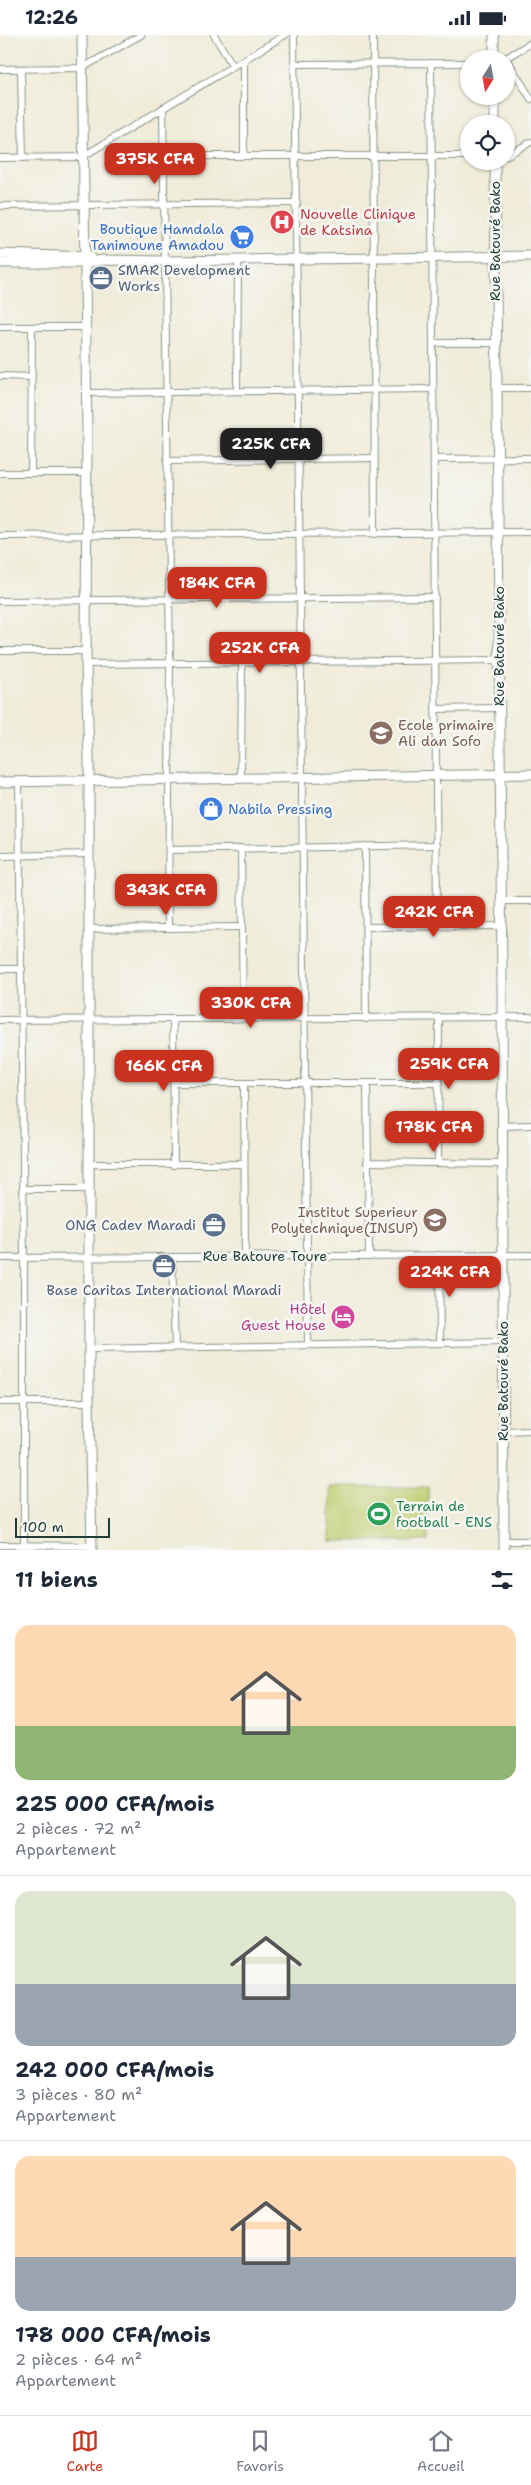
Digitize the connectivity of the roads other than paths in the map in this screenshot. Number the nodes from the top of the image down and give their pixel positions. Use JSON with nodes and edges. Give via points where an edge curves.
{"nodes":[{"id":1,"x":82,"y":35,"type":"edge"},
{"id":2,"x":141,"y":35,"type":"edge"},
{"id":3,"x":214,"y":35,"type":"edge"},
{"id":4,"x":285,"y":35,"type":"edge"},
{"id":5,"x":294,"y":35,"type":"edge"},
{"id":6,"x":373,"y":35,"type":"edge"},
{"id":7,"x":494,"y":35,"type":"edge"},
{"id":8,"x":531,"y":43,"type":"edge"},
{"id":9,"x":494,"y":50,"type":"edge"},
{"id":10,"x":515,"y":52,"type":"edge"},
{"id":11,"x":244,"y":60,"type":"junction"},
{"id":12,"x":373,"y":63,"type":"junction"},
{"id":13,"x":431,"y":63,"type":"junction"},
{"id":14,"x":460,"y":63,"type":"edge"},
{"id":15,"x":296,"y":64,"type":"junction"},
{"id":16,"x":233,"y":66,"type":"junction"},
{"id":17,"x":82,"y":68,"type":"junction"},
{"id":18,"x":0,"y":69,"type":"edge"},
{"id":19,"x":21,"y":69,"type":"junction"},
{"id":20,"x":515,"y":74,"type":"edge"},
{"id":21,"x":531,"y":99,"type":"edge"},
{"id":22,"x":163,"y":108,"type":"junction"},
{"id":23,"x":531,"y":142,"type":"edge"},
{"id":24,"x":515,"y":151,"type":"edge"},
{"id":25,"x":165,"y":156,"type":"junction"},
{"id":26,"x":244,"y":156,"type":"junction"},
{"id":27,"x":296,"y":156,"type":"junction"},
{"id":28,"x":374,"y":156,"type":"junction"},
{"id":29,"x":432,"y":156,"type":"junction"},
{"id":30,"x":460,"y":156,"type":"edge"},
{"id":31,"x":82,"y":157,"type":"junction"},
{"id":32,"x":0,"y":158,"type":"edge"},
{"id":33,"x":22,"y":158,"type":"junction"},
{"id":34,"x":495,"y":170,"type":"edge"},
{"id":35,"x":296,"y":203,"type":"junction"},
{"id":36,"x":166,"y":204,"type":"junction"},
{"id":37,"x":83,"y":205,"type":"junction"},
{"id":38,"x":0,"y":206,"type":"edge"},
{"id":39,"x":0,"y":254,"type":"edge"},
{"id":40,"x":531,"y":256,"type":"edge"},
{"id":41,"x":495,"y":257,"type":"junction"},
{"id":42,"x":432,"y":258,"type":"junction"},
{"id":43,"x":85,"y":259,"type":"junction"},
{"id":44,"x":297,"y":259,"type":"junction"},
{"id":45,"x":373,"y":259,"type":"junction"},
{"id":46,"x":238,"y":260,"type":"junction"},
{"id":47,"x":165,"y":261,"type":"junction"},
{"id":48,"x":0,"y":263,"type":"edge"},
{"id":49,"x":0,"y":327,"type":"edge"},
{"id":50,"x":32,"y":327,"type":"junction"},
{"id":51,"x":84,"y":327,"type":"junction"},
{"id":52,"x":433,"y":343,"type":"junction"},
{"id":53,"x":496,"y":343,"type":"junction"},
{"id":54,"x":0,"y":376,"type":"edge"},
{"id":55,"x":31,"y":377,"type":"junction"},
{"id":56,"x":496,"y":388,"type":"junction"},
{"id":57,"x":531,"y":388,"type":"edge"},
{"id":58,"x":373,"y":389,"type":"junction"},
{"id":59,"x":433,"y":389,"type":"junction"},
{"id":60,"x":298,"y":390,"type":"junction"},
{"id":61,"x":237,"y":391,"type":"junction"},
{"id":62,"x":166,"y":392,"type":"junction"},
{"id":63,"x":86,"y":393,"type":"junction"},
{"id":64,"x":374,"y":458,"type":"junction"},
{"id":65,"x":497,"y":458,"type":"junction"},
{"id":66,"x":531,"y":458,"type":"edge"},
{"id":67,"x":299,"y":459,"type":"junction"},
{"id":68,"x":434,"y":459,"type":"junction"},
{"id":69,"x":168,"y":461,"type":"junction"},
{"id":70,"x":0,"y":473,"type":"edge"},
{"id":71,"x":31,"y":473,"type":"junction"},
{"id":72,"x":86,"y":473,"type":"junction"},
{"id":73,"x":531,"y":532,"type":"edge"},
{"id":74,"x":434,"y":533,"type":"junction"},
{"id":75,"x":498,"y":533,"type":"junction"},
{"id":76,"x":375,"y":534,"type":"junction"},
{"id":77,"x":86,"y":535,"type":"junction"},
{"id":78,"x":168,"y":535,"type":"junction"},
{"id":79,"x":300,"y":535,"type":"junction"},
{"id":80,"x":0,"y":536,"type":"edge"},
{"id":81,"x":435,"y":597,"type":"junction"},
{"id":82,"x":300,"y":598,"type":"junction"},
{"id":83,"x":169,"y":599,"type":"junction"},
{"id":84,"x":86,"y":600,"type":"junction"},
{"id":85,"x":0,"y":601,"type":"edge"},
{"id":86,"x":0,"y":651,"type":"edge"},
{"id":87,"x":86,"y":651,"type":"junction"},
{"id":88,"x":499,"y":660,"type":"junction"},
{"id":89,"x":435,"y":661,"type":"junction"},
{"id":90,"x":242,"y":663,"type":"junction"},
{"id":91,"x":302,"y":663,"type":"junction"},
{"id":92,"x":86,"y":664,"type":"junction"},
{"id":93,"x":170,"y":664,"type":"junction"},
{"id":94,"x":499,"y":708,"type":"junction"},
{"id":95,"x":435,"y":709,"type":"junction"},
{"id":96,"x":531,"y":774,"type":"edge"},
{"id":97,"x":500,"y":775,"type":"junction"},
{"id":98,"x":435,"y":776,"type":"junction"},
{"id":99,"x":303,"y":778,"type":"junction"},
{"id":100,"x":241,"y":779,"type":"junction"},
{"id":101,"x":170,"y":780,"type":"junction"},
{"id":102,"x":19,"y":781,"type":"junction"},
{"id":103,"x":89,"y":781,"type":"junction"},
{"id":104,"x":0,"y":782,"type":"edge"},
{"id":105,"x":436,"y":845,"type":"junction"},
{"id":106,"x":365,"y":846,"type":"junction"},
{"id":107,"x":304,"y":847,"type":"junction"},
{"id":108,"x":241,"y":848,"type":"junction"},
{"id":109,"x":169,"y":850,"type":"junction"},
{"id":110,"x":89,"y":854,"type":"junction"},
{"id":111,"x":0,"y":856,"type":"edge"},
{"id":112,"x":20,"y":856,"type":"junction"},
{"id":113,"x":502,"y":901,"type":"junction"},
{"id":114,"x":531,"y":901,"type":"edge"},
{"id":115,"x":502,"y":926,"type":"junction"},
{"id":116,"x":168,"y":927,"type":"junction"},
{"id":117,"x":242,"y":927,"type":"junction"},
{"id":118,"x":366,"y":927,"type":"junction"},
{"id":119,"x":437,"y":927,"type":"junction"},
{"id":120,"x":90,"y":929,"type":"junction"},
{"id":121,"x":0,"y":969,"type":"edge"},
{"id":122,"x":22,"y":969,"type":"junction"},
{"id":123,"x":439,"y":1017,"type":"junction"},
{"id":124,"x":503,"y":1017,"type":"junction"},
{"id":125,"x":531,"y":1017,"type":"edge"},
{"id":126,"x":306,"y":1018,"type":"junction"},
{"id":127,"x":89,"y":1019,"type":"junction"},
{"id":128,"x":173,"y":1019,"type":"junction"},
{"id":129,"x":243,"y":1019,"type":"junction"},
{"id":130,"x":366,"y":1019,"type":"junction"},
{"id":131,"x":0,"y":1020,"type":"edge"},
{"id":132,"x":21,"y":1020,"type":"junction"},
{"id":133,"x":175,"y":1083,"type":"junction"},
{"id":134,"x":244,"y":1083,"type":"junction"},
{"id":135,"x":439,"y":1083,"type":"junction"},
{"id":136,"x":306,"y":1084,"type":"junction"},
{"id":137,"x":367,"y":1084,"type":"junction"},
{"id":138,"x":531,"y":1125,"type":"edge"},
{"id":139,"x":501,"y":1126,"type":"junction"},
{"id":140,"x":367,"y":1162,"type":"junction"},
{"id":141,"x":438,"y":1163,"type":"junction"},
{"id":142,"x":91,"y":1164,"type":"junction"},
{"id":143,"x":244,"y":1164,"type":"junction"},
{"id":144,"x":501,"y":1164,"type":"junction"},
{"id":145,"x":174,"y":1165,"type":"junction"},
{"id":146,"x":23,"y":1189,"type":"junction"},
{"id":147,"x":90,"y":1189,"type":"junction"},
{"id":148,"x":439,"y":1255,"type":"junction"},
{"id":149,"x":502,"y":1255,"type":"junction"},
{"id":150,"x":531,"y":1255,"type":"edge"},
{"id":151,"x":308,"y":1256,"type":"junction"},
{"id":152,"x":369,"y":1256,"type":"junction"},
{"id":153,"x":91,"y":1257,"type":"junction"},
{"id":154,"x":172,"y":1257,"type":"junction"},
{"id":155,"x":245,"y":1257,"type":"junction"},
{"id":156,"x":24,"y":1258,"type":"junction"},
{"id":157,"x":0,"y":1259,"type":"edge"},
{"id":158,"x":440,"y":1341,"type":"junction"},
{"id":159,"x":502,"y":1342,"type":"junction"},
{"id":160,"x":308,"y":1344,"type":"junction"},
{"id":161,"x":175,"y":1347,"type":"junction"},
{"id":162,"x":90,"y":1349,"type":"junction"},
{"id":163,"x":0,"y":1402,"type":"edge"},
{"id":164,"x":24,"y":1402,"type":"junction"},
{"id":165,"x":89,"y":1402,"type":"junction"},
{"id":166,"x":531,"y":1430,"type":"edge"},
{"id":167,"x":503,"y":1431,"type":"junction"},
{"id":168,"x":531,"y":1541,"type":"edge"},
{"id":169,"x":0,"y":1545,"type":"edge"},
{"id":170,"x":24,"y":1545,"type":"junction"},
{"id":171,"x":504,"y":1545,"type":"edge"},
{"id":172,"x":92,"y":1548,"type":"edge"}],
"edges":[{"from":1,"to":17,"type":"street"},
{"from":2,"to":17,"type":"street"},
{"from":3,"to":16,"type":"street"},
{"from":4,"to":11,"type":"street"},
{"from":5,"to":15,"type":"street"},
{"from":6,"to":12,"type":"street"},
{"from":7,"to":9,"type":"street"},
{"from":8,"to":10,"type":"street"},
{"from":11,"to":16,"type":"street"},
{"from":11,"to":26,"type":"street"},
{"from":12,"to":13,"type":"street"},
{"from":12,"to":15,"type":"street"},
{"from":12,"to":28,"type":"street"},
{"from":13,"to":14,"type":"street"},
{"from":13,"to":29,"type":"street"},
{"from":15,"to":27,"type":"street"},
{"from":16,"to":22,"type":"street"},
{"from":17,"to":19,"type":"street"},
{"from":17,"to":31,"type":"street"},
{"from":18,"to":19,"type":"street"},
{"from":19,"to":33,"type":"street"},
{"from":20,"to":21,"type":"street"},
{"from":22,"to":25,"type":"street"},
{"from":22,"to":31,"type":"street"},
{"from":23,"to":24,"type":"street"},
{"from":25,"to":26,"type":"street"},
{"from":25,"to":36,"type":"street"},
{"from":26,"to":27,"type":"street"},
{"from":27,"to":28,"type":"street"},
{"from":27,"to":35,"type":"street"},
{"from":28,"to":29,"type":"street"},
{"from":28,"to":45,"type":"street"},
{"from":29,"to":30,"type":"street"},
{"from":29,"to":42,"type":"street"},
{"from":31,"to":33,"type":"street"},
{"from":31,"to":37,"type":"street"},
{"from":32,"to":33,"type":"street"},
{"from":34,"to":41,"type":"street","name":"Rue Batouré Bako"},
{"from":35,"to":36,"type":"street"},
{"from":35,"to":44,"type":"street"},
{"from":36,"to":37,"type":"street"},
{"from":36,"to":47,"type":"street"},
{"from":37,"to":38,"type":"street"},
{"from":37,"to":43,"type":"street"},
{"from":39,"to":43,"type":"street"},
{"from":40,"to":41,"type":"street"},
{"from":41,"to":42,"type":"street"},
{"from":41,"to":53,"type":"street","name":"Rue Batouré Bako"},
{"from":42,"to":45,"type":"street"},
{"from":42,"to":52,"type":"street"},
{"from":43,"to":47,"type":"street"},
{"from":43,"to":48,"type":"street"},
{"from":43,"to":51,"type":"street"},
{"from":44,"to":45,"type":"street"},
{"from":44,"to":46,"type":"street"},
{"from":44,"to":60,"type":"street"},
{"from":45,"to":58,"type":"street"},
{"from":46,"to":47,"type":"street"},
{"from":46,"to":61,"type":"street"},
{"from":47,"to":62,"type":"street"},
{"from":49,"to":50,"type":"street"},
{"from":50,"to":51,"type":"street"},
{"from":50,"to":55,"type":"street"},
{"from":51,"to":63,"type":"street"},
{"from":52,"to":53,"type":"street"},
{"from":52,"to":59,"type":"street"},
{"from":53,"to":56,"type":"street","name":"Rue Batouré Bako"},
{"from":54,"to":55,"type":"street"},
{"from":55,"to":71,"type":"street"},
{"from":56,"to":57,"type":"street"},
{"from":56,"to":65,"type":"street","name":"Rue Batouré Bako"},
{"from":58,"to":59,"type":"street"},
{"from":58,"to":60,"type":"street"},
{"from":58,"to":64,"type":"street"},
{"from":59,"to":68,"type":"street"},
{"from":60,"to":61,"type":"street"},
{"from":60,"to":67,"type":"street"},
{"from":61,"to":62,"type":"street"},
{"from":62,"to":63,"type":"street"},
{"from":62,"to":69,"type":"street"},
{"from":63,"to":72,"type":"street"},
{"from":64,"to":67,"type":"street"},
{"from":64,"to":76,"type":"street"},
{"from":65,"to":66,"type":"street"},
{"from":65,"to":68,"type":"street"},
{"from":65,"to":75,"type":"street","name":"Rue Batouré Bako"},
{"from":67,"to":69,"type":"street"},
{"from":67,"to":79,"type":"street"},
{"from":68,"to":74,"type":"street"},
{"from":69,"to":78,"type":"street"},
{"from":70,"to":71,"type":"street"},
{"from":71,"to":72,"type":"street"},
{"from":72,"to":77,"type":"street"},
{"from":73,"to":75,"type":"street"},
{"from":74,"to":75,"type":"street"},
{"from":74,"to":76,"type":"street"},
{"from":74,"to":81,"type":"street"},
{"from":75,"to":88,"type":"street","name":"Rue Batouré Bako"},
{"from":76,"to":79,"type":"street"},
{"from":77,"to":78,"type":"street"},
{"from":77,"to":80,"type":"street"},
{"from":77,"to":84,"type":"street"},
{"from":78,"to":79,"type":"street"},
{"from":78,"to":83,"type":"street"},
{"from":79,"to":82,"type":"street"},
{"from":81,"to":82,"type":"street"},
{"from":81,"to":89,"type":"street"},
{"from":82,"to":83,"type":"street"},
{"from":82,"to":91,"type":"street"},
{"from":83,"to":84,"type":"street"},
{"from":83,"to":93,"type":"street"},
{"from":84,"to":85,"type":"street"},
{"from":84,"to":87,"type":"street"},
{"from":86,"to":87,"type":"street"},
{"from":87,"to":92,"type":"street"},
{"from":88,"to":89,"type":"street"},
{"from":88,"to":94,"type":"street","name":"Rue Batouré Bako"},
{"from":89,"to":91,"type":"street"},
{"from":89,"to":95,"type":"street"},
{"from":90,"to":91,"type":"street"},
{"from":90,"to":93,"type":"street"},
{"from":90,"to":100,"type":"street"},
{"from":91,"to":99,"type":"street"},
{"from":92,"to":93,"type":"street"},
{"from":92,"to":103,"type":"street"},
{"from":93,"to":101,"type":"street"},
{"from":94,"to":95,"type":"street"},
{"from":94,"to":97,"type":"street","name":"Rue Batouré Bako"},
{"from":95,"to":98,"type":"street"},
{"from":96,"to":97,"type":"street"},
{"from":97,"to":98,"type":"street"},
{"from":97,"to":113,"type":"street","name":"Rue Batouré Bako"},
{"from":98,"to":99,"type":"street"},
{"from":98,"to":105,"type":"street"},
{"from":99,"to":100,"type":"street"},
{"from":99,"to":107,"type":"street"},
{"from":100,"to":101,"type":"street"},
{"from":101,"to":103,"type":"street"},
{"from":101,"to":109,"type":"street"},
{"from":102,"to":103,"type":"street"},
{"from":102,"to":104,"type":"street"},
{"from":102,"to":112,"type":"street"},
{"from":103,"to":110,"type":"street"},
{"from":105,"to":106,"type":"street"},
{"from":105,"to":119,"type":"street"},
{"from":106,"to":107,"type":"street"},
{"from":106,"to":118,"type":"street"},
{"from":107,"to":108,"type":"street"},
{"from":107,"to":126,"type":"street"},
{"from":108,"to":109,"type":"street"},
{"from":108,"to":117,"type":"street"},
{"from":109,"to":116,"type":"street"},
{"from":110,"to":112,"type":"street"},
{"from":110,"to":120,"type":"street"},
{"from":111,"to":112,"type":"street"},
{"from":112,"to":122,"type":"street"},
{"from":113,"to":114,"type":"street"},
{"from":113,"to":115,"type":"street","name":"Rue Batouré Bako"},
{"from":115,"to":119,"type":"street"},
{"from":115,"to":124,"type":"street","name":"Rue Batouré Bako"},
{"from":116,"to":117,"type":"street"},
{"from":116,"to":120,"type":"street"},
{"from":117,"to":129,"type":"street"},
{"from":118,"to":119,"type":"street"},
{"from":118,"to":130,"type":"street"},
{"from":120,"to":127,"type":"street"},
{"from":121,"to":122,"type":"street"},
{"from":122,"to":132,"type":"street"},
{"from":123,"to":124,"type":"street"},
{"from":123,"to":130,"type":"street"},
{"from":123,"to":135,"type":"street"},
{"from":124,"to":125,"type":"street"},
{"from":124,"to":139,"type":"street","name":"Rue Batouré Bako"},
{"from":126,"to":129,"type":"street"},
{"from":126,"to":130,"type":"street"},
{"from":126,"to":136,"type":"street"},
{"from":127,"to":128,"type":"street"},
{"from":127,"to":132,"type":"street"},
{"from":127,"to":142,"type":"street"},
{"from":128,"to":129,"type":"street"},
{"from":128,"to":133,"type":"street"},
{"from":131,"to":132,"type":"street"},
{"from":132,"to":146,"type":"street"},
{"from":133,"to":134,"type":"street"},
{"from":133,"to":145,"type":"street"},
{"from":134,"to":136,"type":"street"},
{"from":134,"to":143,"type":"street"},
{"from":135,"to":137,"type":"street"},
{"from":135,"to":141,"type":"street"},
{"from":136,"to":137,"type":"street"},
{"from":136,"to":151,"type":"street"},
{"from":137,"to":140,"type":"street"},
{"from":138,"to":139,"type":"street"},
{"from":139,"to":144,"type":"street","name":"Rue Batouré Bako"},
{"from":140,"to":141,"type":"street"},
{"from":140,"to":152,"type":"street"},
{"from":141,"to":144,"type":"street"},
{"from":142,"to":145,"type":"street"},
{"from":142,"to":147,"type":"street"},
{"from":143,"to":145,"type":"street"},
{"from":143,"to":155,"type":"street"},
{"from":144,"to":149,"type":"street","name":"Rue Batouré Bako"},
{"from":146,"to":147,"type":"street"},
{"from":146,"to":156,"type":"street"},
{"from":147,"to":153,"type":"street"},
{"from":148,"to":149,"type":"street","name":"Rue Batoure Toure"},
{"from":148,"to":152,"type":"street","name":"Rue Batoure Toure"},
{"from":148,"to":158,"type":"street"},
{"from":149,"to":150,"type":"street","name":"Rue Batoure Toure"},
{"from":149,"to":159,"type":"street","name":"Rue Batouré Bako"},
{"from":151,"to":152,"type":"street","name":"Rue Batoure Toure"},
{"from":151,"to":155,"type":"street","name":"Rue Batoure Toure"},
{"from":151,"to":160,"type":"street"},
{"from":153,"to":154,"type":"street","name":"Rue Batoure Toure"},
{"from":153,"to":156,"type":"street","name":"Rue Batoure Toure"},
{"from":153,"to":162,"type":"street"},
{"from":154,"to":155,"type":"street","name":"Rue Batoure Toure"},
{"from":154,"to":161,"type":"street"},
{"from":156,"to":157,"type":"street","name":"Rue Batoure Toure"},
{"from":156,"to":164,"type":"street"},
{"from":158,"to":159,"type":"street"},
{"from":158,"to":160,"type":"street"},
{"from":159,"to":167,"type":"street","name":"Rue Batouré Bako"},
{"from":160,"to":161,"type":"street"},
{"from":161,"to":162,"type":"street"},
{"from":162,"to":165,"type":"street"},
{"from":163,"to":164,"type":"street"},
{"from":164,"to":165,"type":"street"},
{"from":164,"to":170,"type":"street"},
{"from":165,"to":172,"type":"street"},
{"from":166,"to":167,"type":"street"},
{"from":167,"to":171,"type":"street","name":"Rue Batouré Bako"},
{"from":168,"to":171,"type":"street"},
{"from":169,"to":170,"type":"street"},
{"from":170,"to":172,"type":"street"}]}
